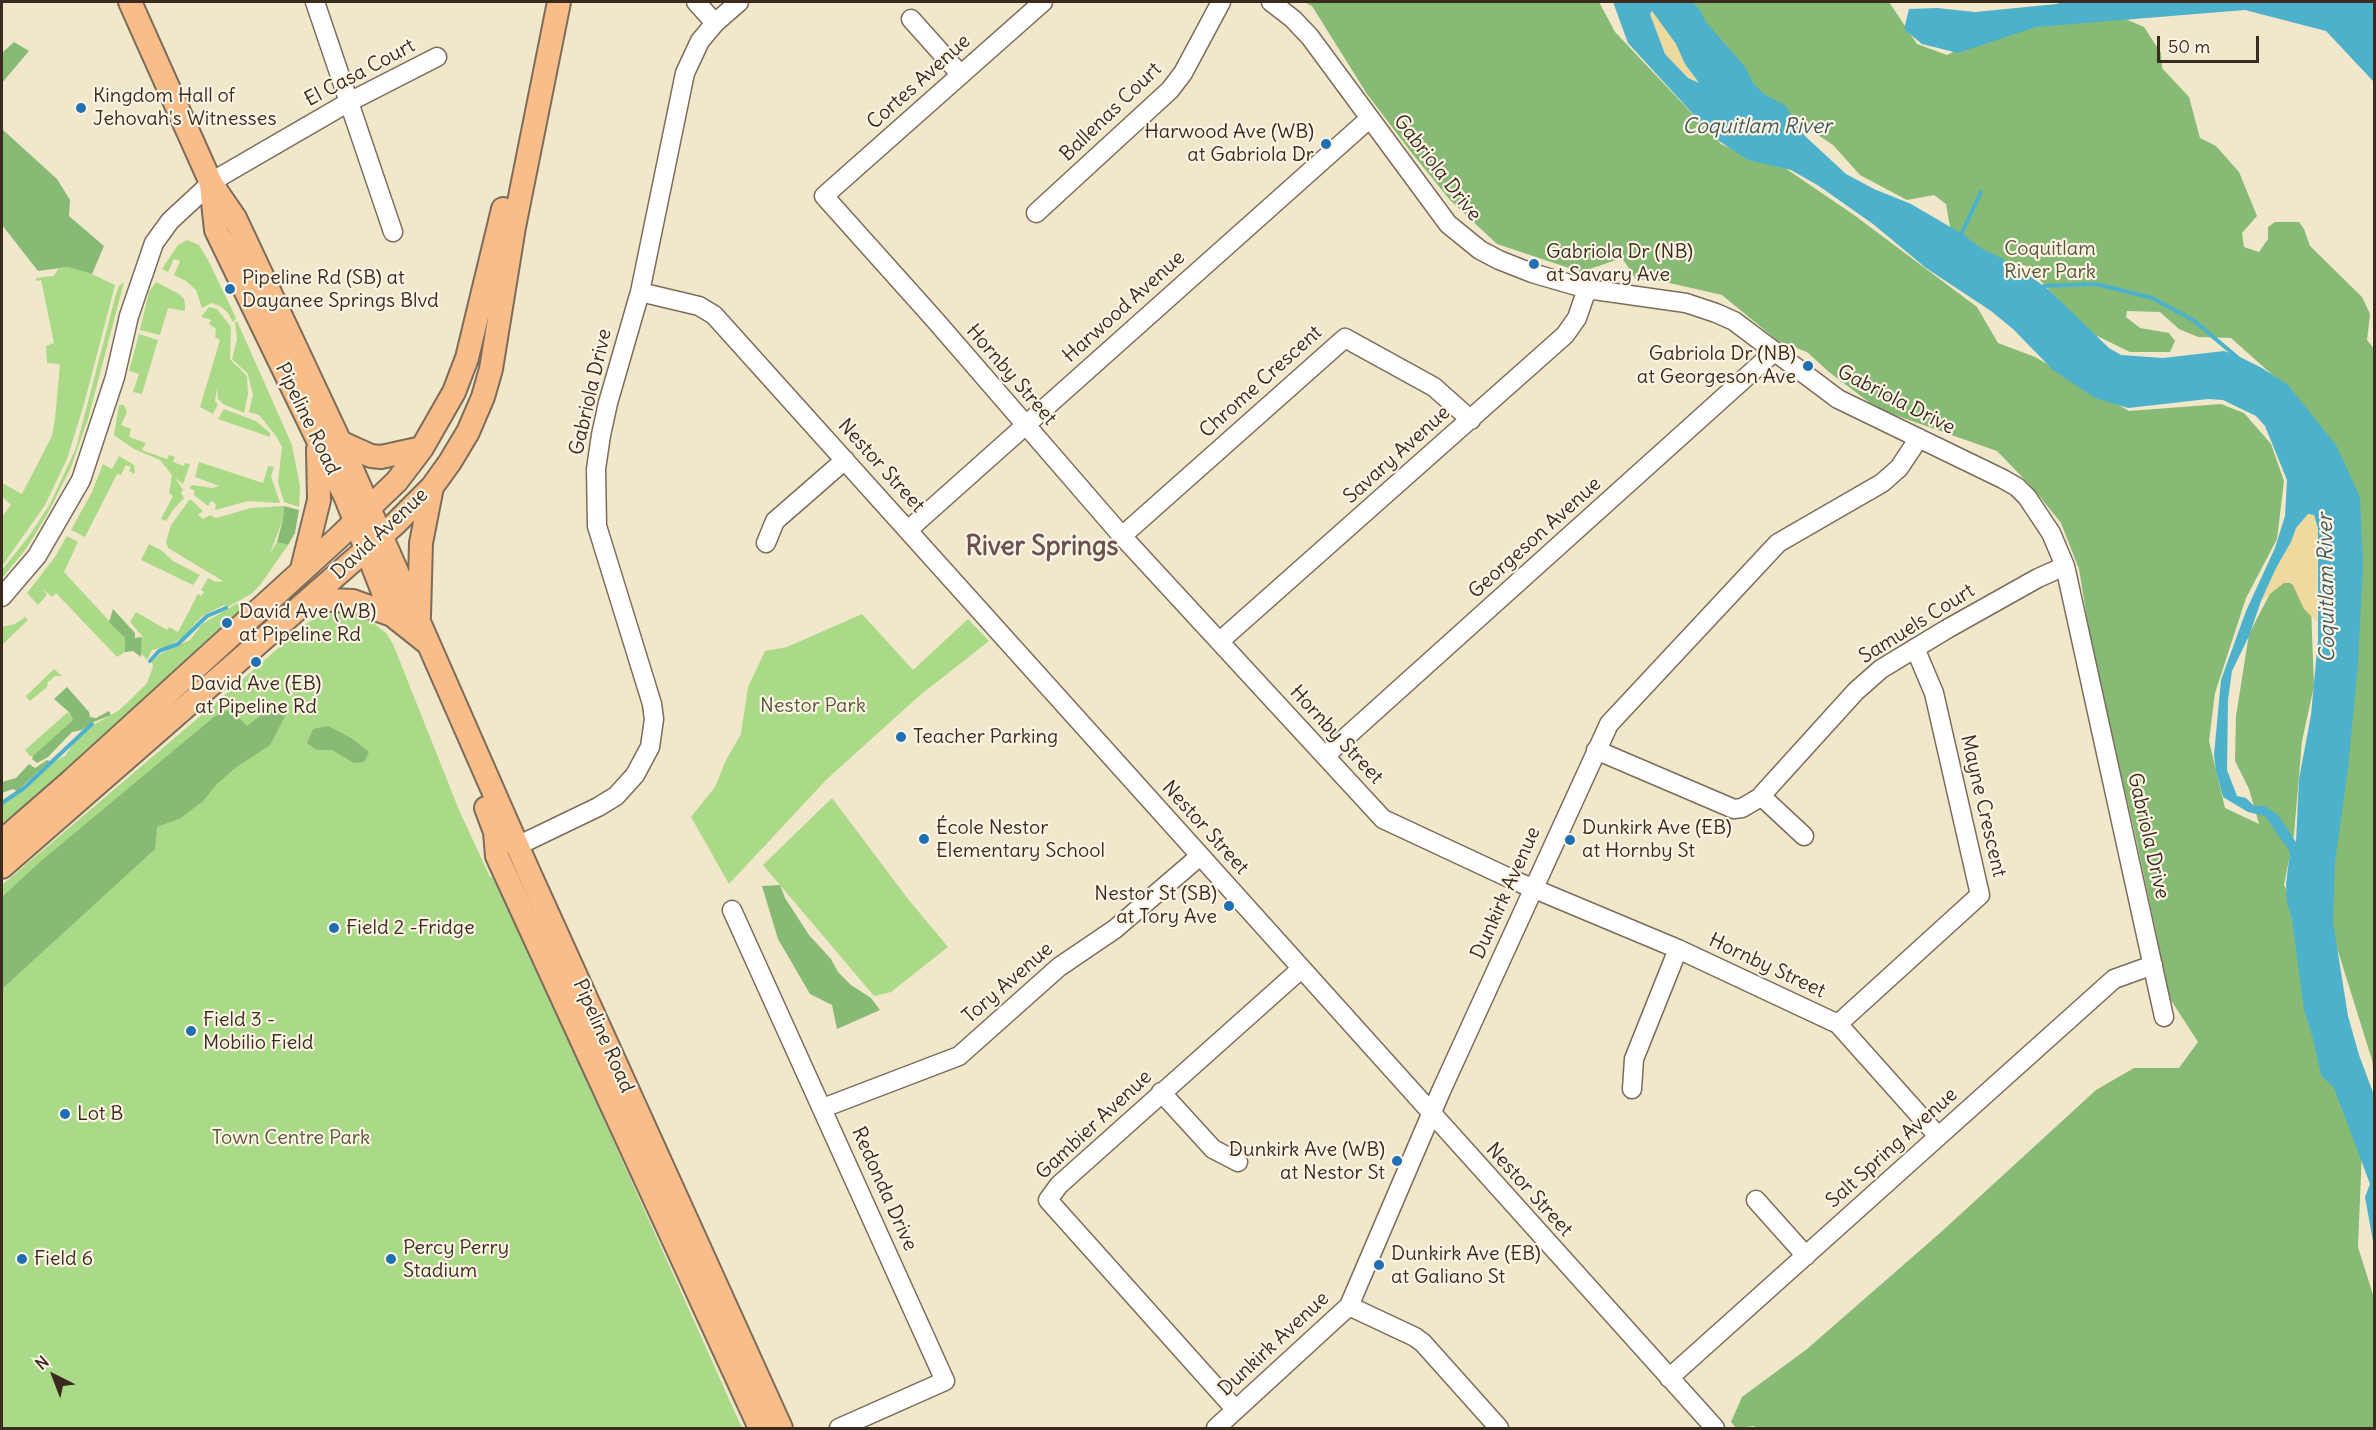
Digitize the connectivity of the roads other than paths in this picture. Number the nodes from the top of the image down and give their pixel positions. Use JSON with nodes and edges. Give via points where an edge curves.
{"nodes":[{"id":1,"x":130,"y":2,"type":"edge"},
{"id":2,"x":315,"y":2,"type":"edge"},
{"id":3,"x":544,"y":2,"type":"edge"},
{"id":4,"x":559,"y":2,"type":"edge"},
{"id":5,"x":696,"y":2,"type":"edge"},
{"id":6,"x":739,"y":2,"type":"edge"},
{"id":7,"x":1043,"y":2,"type":"edge"},
{"id":8,"x":1221,"y":2,"type":"edge"},
{"id":9,"x":1271,"y":2,"type":"edge"},
{"id":10,"x":912,"y":19,"type":"dead end"},
{"id":11,"x":715,"y":23,"type":"junction"},
{"id":12,"x":437,"y":57,"type":"dead end"},
{"id":13,"x":961,"y":75,"type":"junction"},
{"id":14,"x":349,"y":102,"type":"junction"},
{"id":15,"x":1369,"y":119,"type":"junction"},
{"id":16,"x":211,"y":183,"type":"junction"},
{"id":17,"x":824,"y":196,"type":"joint"},
{"id":18,"x":1036,"y":213,"type":"dead end"},
{"id":19,"x":393,"y":232,"type":"dead end"},
{"id":20,"x":1587,"y":289,"type":"junction"},
{"id":21,"x":640,"y":292,"type":"junction"},
{"id":22,"x":1774,"y":352,"type":"junction"},
{"id":23,"x":1471,"y":420,"type":"junction"},
{"id":24,"x":1025,"y":425,"type":"junction"},
{"id":25,"x":1919,"y":438,"type":"junction"},
{"id":26,"x":329,"y":443,"type":"junction"},
{"id":27,"x":422,"y":448,"type":"junction"},
{"id":28,"x":845,"y":460,"type":"junction"},
{"id":29,"x":432,"y":487,"type":"junction"},
{"id":30,"x":362,"y":516,"type":"junction"},
{"id":31,"x":908,"y":530,"type":"junction"},
{"id":32,"x":1122,"y":536,"type":"junction"},
{"id":33,"x":374,"y":543,"type":"junction"},
{"id":34,"x":766,"y":543,"type":"dead end"},
{"id":35,"x":2065,"y":566,"type":"junction"},
{"id":36,"x":302,"y":569,"type":"junction"},
{"id":37,"x":2,"y":597,"type":"edge"},
{"id":38,"x":309,"y":599,"type":"junction"},
{"id":39,"x":392,"y":615,"type":"junction"},
{"id":40,"x":418,"y":621,"type":"junction"},
{"id":41,"x":1220,"y":641,"type":"junction"},
{"id":42,"x":426,"y":642,"type":"junction"},
{"id":43,"x":1915,"y":648,"type":"junction"},
{"id":44,"x":1596,"y":750,"type":"junction"},
{"id":45,"x":1324,"y":756,"type":"junction"},
{"id":46,"x":1761,"y":796,"type":"junction"},
{"id":47,"x":1804,"y":836,"type":"dead end"},
{"id":48,"x":2,"y":841,"type":"edge"},
{"id":49,"x":507,"y":851,"type":"junction"},
{"id":50,"x":1200,"y":856,"type":"junction"},
{"id":51,"x":2,"y":867,"type":"edge"},
{"id":52,"x":1533,"y":888,"type":"junction"},
{"id":53,"x":732,"y":910,"type":"dead end"},
{"id":54,"x":1678,"y":949,"type":"junction"},
{"id":55,"x":2154,"y":965,"type":"junction"},
{"id":56,"x":1301,"y":969,"type":"junction"},
{"id":57,"x":2164,"y":1017,"type":"dead end"},
{"id":58,"x":1838,"y":1024,"type":"junction"},
{"id":59,"x":1632,"y":1089,"type":"dead end"},
{"id":60,"x":1161,"y":1092,"type":"junction"},
{"id":61,"x":823,"y":1108,"type":"junction"},
{"id":62,"x":1431,"y":1114,"type":"junction"},
{"id":63,"x":1938,"y":1136,"type":"junction"},
{"id":64,"x":1238,"y":1162,"type":"dead end"},
{"id":65,"x":1756,"y":1200,"type":"dead end"},
{"id":66,"x":1806,"y":1256,"type":"junction"},
{"id":67,"x":1348,"y":1306,"type":"junction"},
{"id":68,"x":1669,"y":1378,"type":"junction"},
{"id":69,"x":1236,"y":1410,"type":"junction"},
{"id":70,"x":760,"y":1428,"type":"edge"},
{"id":71,"x":781,"y":1428,"type":"edge"},
{"id":72,"x":839,"y":1428,"type":"edge"},
{"id":73,"x":1215,"y":1428,"type":"edge"},
{"id":74,"x":1499,"y":1428,"type":"edge"},
{"id":75,"x":1715,"y":1428,"type":"edge"}],
"edges":[{"from":1,"to":16,"type":"main road","name":"Pipeline Road"},
{"from":2,"to":14,"type":"street"},
{"from":3,"to":27,"type":"main road","name":"David Avenue","via":[[505,202],[467,358],[454,392]]},
{"from":4,"to":29,"type":"main road","name":"David Avenue","via":[[514,227],[491,369],[468,432]]},
{"from":5,"to":11,"type":"street"},
{"from":6,"to":11,"type":"street","name":"Gabriola Drive"},
{"from":7,"to":13,"type":"street","name":"Cortes Avenue"},
{"from":8,"to":18,"type":"street","name":"Ballenas Court","via":[[1183,74],[1170,90]]},
{"from":9,"to":15,"type":"street","name":"Gabriola Drive","via":[[1310,37]]},
{"from":10,"to":13,"type":"street"},
{"from":11,"to":21,"type":"street","name":"Gabriola Drive","via":[[694,50],[685,73]]},
{"from":12,"to":14,"type":"street","name":"El Casa Court"},
{"from":13,"to":17,"type":"street","name":"Cortes Avenue"},
{"from":14,"to":16,"type":"street","name":"El Casa Court"},
{"from":14,"to":19,"type":"street"},
{"from":15,"to":20,"type":"street","name":"Gabriola Drive","via":[[1448,224],[1465,240],[1499,260]]},
{"from":15,"to":24,"type":"street","name":"Harwood Avenue"},
{"from":16,"to":26,"type":"main road","name":"Pipeline Road","via":[[216,230]]},
{"from":16,"to":37,"type":"street","name":"El Casa Court","via":[[170,221],[154,243],[81,480],[38,556]]},
{"from":17,"to":24,"type":"street","name":"Hornby Street"},
{"from":20,"to":22,"type":"street","name":"Gabriola Drive","via":[[1699,306],[1734,321]]},
{"from":20,"to":23,"type":"street","name":"Savary Avenue","via":[[1565,335]]},
{"from":21,"to":28,"type":"street","name":"Nestor Street","via":[[699,306],[714,315]]},
{"from":21,"to":49,"type":"street","name":"Gabriola Drive","via":[[601,435],[596,497],[601,543],[652,704],[652,738],[641,766],[616,796]]},
{"from":22,"to":25,"type":"street","name":"Gabriola Drive","via":[[1838,399]]},
{"from":22,"to":45,"type":"street","name":"Georgeson Avenue"},
{"from":23,"to":32,"type":"street","name":"Chrome Crescent","via":[[1434,387],[1345,338]]},
{"from":23,"to":41,"type":"street","name":"Savary Avenue"},
{"from":24,"to":31,"type":"street","name":"Harwood Avenue"},
{"from":24,"to":32,"type":"street","name":"Hornby Street"},
{"from":25,"to":35,"type":"street","name":"Gabriola Drive","via":[[2017,487],[2041,515]]},
{"from":25,"to":44,"type":"street","name":"Dunkirk Avenue","via":[[1899,468],[1882,483],[1778,543],[1609,724]]},
{"from":26,"to":27,"type":"main road","via":[[381,457]]},
{"from":26,"to":30,"type":"main road","name":"Pipeline Road","via":[[346,498]]},
{"from":26,"to":36,"type":"main road"},
{"from":27,"to":30,"type":"main road","name":"David Avenue","via":[[397,481]]},
{"from":28,"to":31,"type":"street","name":"Nestor Street"},
{"from":28,"to":34,"type":"street","via":[[776,521]]},
{"from":29,"to":33,"type":"main road","name":"David Avenue"},
{"from":29,"to":40,"type":"main road","via":[[422,543]]},
{"from":30,"to":33,"type":"main road","name":"Pipeline Road"},
{"from":30,"to":36,"type":"main road","name":"David Avenue"},
{"from":31,"to":50,"type":"street","name":"Nestor Street"},
{"from":32,"to":41,"type":"street","name":"Hornby Street","via":[[1198,622]]},
{"from":33,"to":38,"type":"main road","name":"David Avenue"},
{"from":33,"to":39,"type":"main road","name":"Pipeline Road"},
{"from":33,"to":40,"type":"main road","name":"Pipeline Road"},
{"from":35,"to":43,"type":"street","name":"Samuels Court"},
{"from":35,"to":55,"type":"street","name":"Gabriola Drive"},
{"from":36,"to":48,"type":"main road","name":"David Avenue"},
{"from":38,"to":39,"type":"main road","via":[[353,601]]},
{"from":38,"to":51,"type":"main road","name":"David Avenue"},
{"from":39,"to":42,"type":"main road","name":"Pipeline Road"},
{"from":40,"to":42,"type":"main road","name":"Pipeline Road"},
{"from":41,"to":45,"type":"street","name":"Hornby Street"},
{"from":42,"to":49,"type":"main road","name":"Pipeline Road","via":[[477,755]]},
{"from":43,"to":46,"type":"street","name":"Samuels Court","via":[[1881,669],[1856,691]]},
{"from":43,"to":58,"type":"street","name":"Mayne Crescent","via":[[1934,693],[1980,895]]},
{"from":44,"to":46,"type":"street","name":"Samuels Court","via":[[1734,809]]},
{"from":44,"to":52,"type":"street","name":"Dunkirk Avenue"},
{"from":45,"to":52,"type":"street","name":"Hornby Street","via":[[1383,819]]},
{"from":46,"to":47,"type":"street"},
{"from":49,"to":70,"type":"main road","name":"Pipeline Road"},
{"from":49,"to":71,"type":"main road","name":"Pipeline Road"},
{"from":50,"to":56,"type":"street","name":"Nestor Street"},
{"from":50,"to":61,"type":"street","name":"Tory Avenue","via":[[1115,929],[1059,967],[959,1056]]},
{"from":52,"to":54,"type":"street","name":"Hornby Street"},
{"from":52,"to":62,"type":"street","name":"Dunkirk Avenue"},
{"from":53,"to":61,"type":"street","name":"Redonda Drive"},
{"from":54,"to":58,"type":"street","name":"Hornby Street"},
{"from":54,"to":59,"type":"street","via":[[1634,1059]]},
{"from":55,"to":57,"type":"street","name":"Gabriola Drive"},
{"from":55,"to":63,"type":"street","name":"Salt Spring Avenue","via":[[2114,980]]},
{"from":56,"to":60,"type":"street","name":"Gambier Avenue"},
{"from":56,"to":62,"type":"street","name":"Nestor Street"},
{"from":58,"to":63,"type":"street","name":"Hornby Street"},
{"from":60,"to":64,"type":"street","via":[[1213,1149]]},
{"from":60,"to":69,"type":"street","name":"Gambier Avenue","via":[[1059,1185],[1048,1200]]},
{"from":61,"to":72,"type":"street","name":"Redonda Drive","via":[[945,1381]]},
{"from":62,"to":67,"type":"street","name":"Dunkirk Avenue"},
{"from":62,"to":68,"type":"street","name":"Nestor Street"},
{"from":63,"to":66,"type":"street","name":"Salt Spring Avenue"},
{"from":65,"to":66,"type":"street"},
{"from":66,"to":68,"type":"street","name":"Salt Spring Avenue"},
{"from":67,"to":69,"type":"street","name":"Dunkirk Avenue"},
{"from":67,"to":74,"type":"street","via":[[1423,1343]]},
{"from":68,"to":75,"type":"street","name":"Nestor Street"},
{"from":69,"to":73,"type":"street","name":"Dunkirk Avenue"}]}
